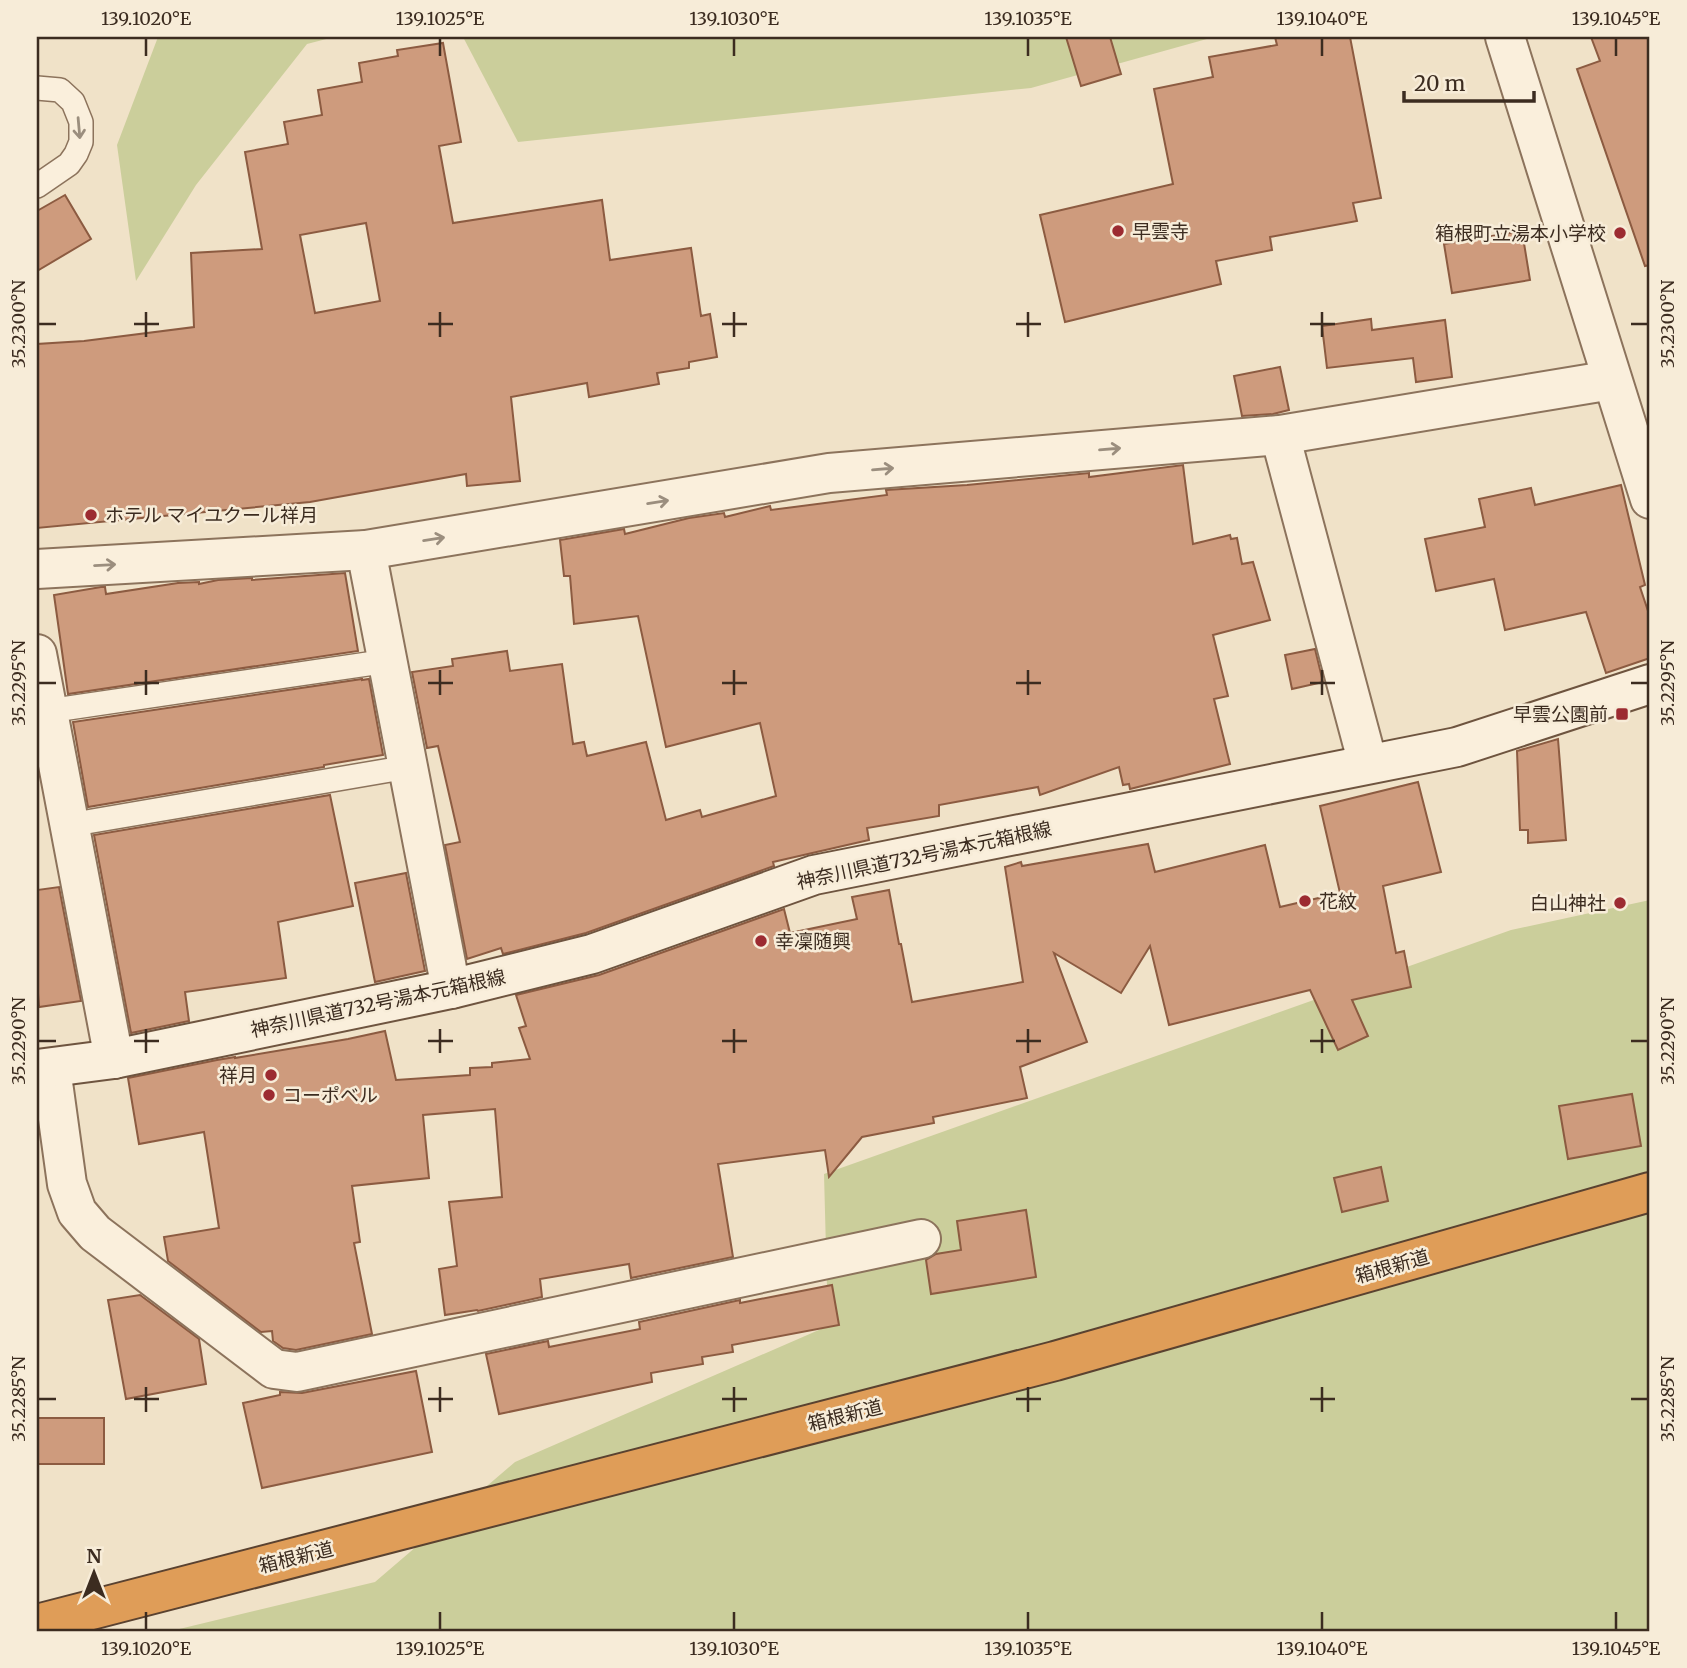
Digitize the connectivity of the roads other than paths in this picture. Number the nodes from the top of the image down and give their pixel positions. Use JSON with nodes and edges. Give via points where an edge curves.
{"nodes":[{"id":1,"x":1505,"y":37,"type":"edge"},
{"id":2,"x":37,"y":88,"type":"edge"},
{"id":3,"x":37,"y":186,"type":"edge"},
{"id":4,"x":1612,"y":380,"type":"junction"},
{"id":5,"x":1280,"y":435,"type":"junction"},
{"id":6,"x":1650,"y":499,"type":"edge"},
{"id":7,"x":366,"y":550,"type":"junction"},
{"id":8,"x":37,"y":569,"type":"edge"},
{"id":9,"x":37,"y":654,"type":"edge"},
{"id":10,"x":387,"y":661,"type":"junction"},
{"id":11,"x":1650,"y":684,"type":"edge"},
{"id":12,"x":48,"y":711,"type":"junction"},
{"id":13,"x":1368,"y":764,"type":"junction"},
{"id":14,"x":408,"y":766,"type":"junction"},
{"id":15,"x":69,"y":825,"type":"junction"},
{"id":16,"x":451,"y":989,"type":"junction"},
{"id":17,"x":114,"y":1059,"type":"junction"},
{"id":18,"x":44,"y":1068,"type":"edge"},
{"id":19,"x":1650,"y":1192,"type":"edge"},
{"id":20,"x":921,"y":1239,"type":"dead end"},
{"id":21,"x":37,"y":1624,"type":"edge"}],
"edges":[{"from":1,"to":4,"type":"street"},
{"from":2,"to":3,"type":"lane","one_way":true,"via":[[60,90],[73,102],[80,122],[76,154]]},
{"from":4,"to":5,"type":"street"},
{"from":4,"to":6,"type":"street"},
{"from":7,"to":5,"type":"street","one_way":true,"via":[[828,473]]},
{"from":5,"to":13,"type":"street"},
{"from":8,"to":7,"type":"street","one_way":true},
{"from":7,"to":10,"type":"street"},
{"from":9,"to":12,"type":"street"},
{"from":10,"to":12,"type":"lane"},
{"from":10,"to":14,"type":"street"},
{"from":11,"to":13,"type":"street","name":"神奈川県道732号湯本元箱根線","via":[[1457,747]]},
{"from":12,"to":15,"type":"street"},
{"from":13,"to":16,"type":"street","name":"神奈川県道732号湯本元箱根線","via":[[814,876],[592,954]]},
{"from":14,"to":15,"type":"lane"},
{"from":14,"to":16,"type":"street"},
{"from":15,"to":17,"type":"street"},
{"from":16,"to":17,"type":"street","name":"神奈川県道732号湯本元箱根線"},
{"from":17,"to":18,"type":"street","name":"神奈川県道732号湯本元箱根線"},
{"from":18,"to":20,"type":"street","via":[[77,1212],[95,1233],[274,1369],[297,1372]]},
{"from":19,"to":21,"type":"highway","name":"箱根新道","via":[[1055,1361]]}]}
